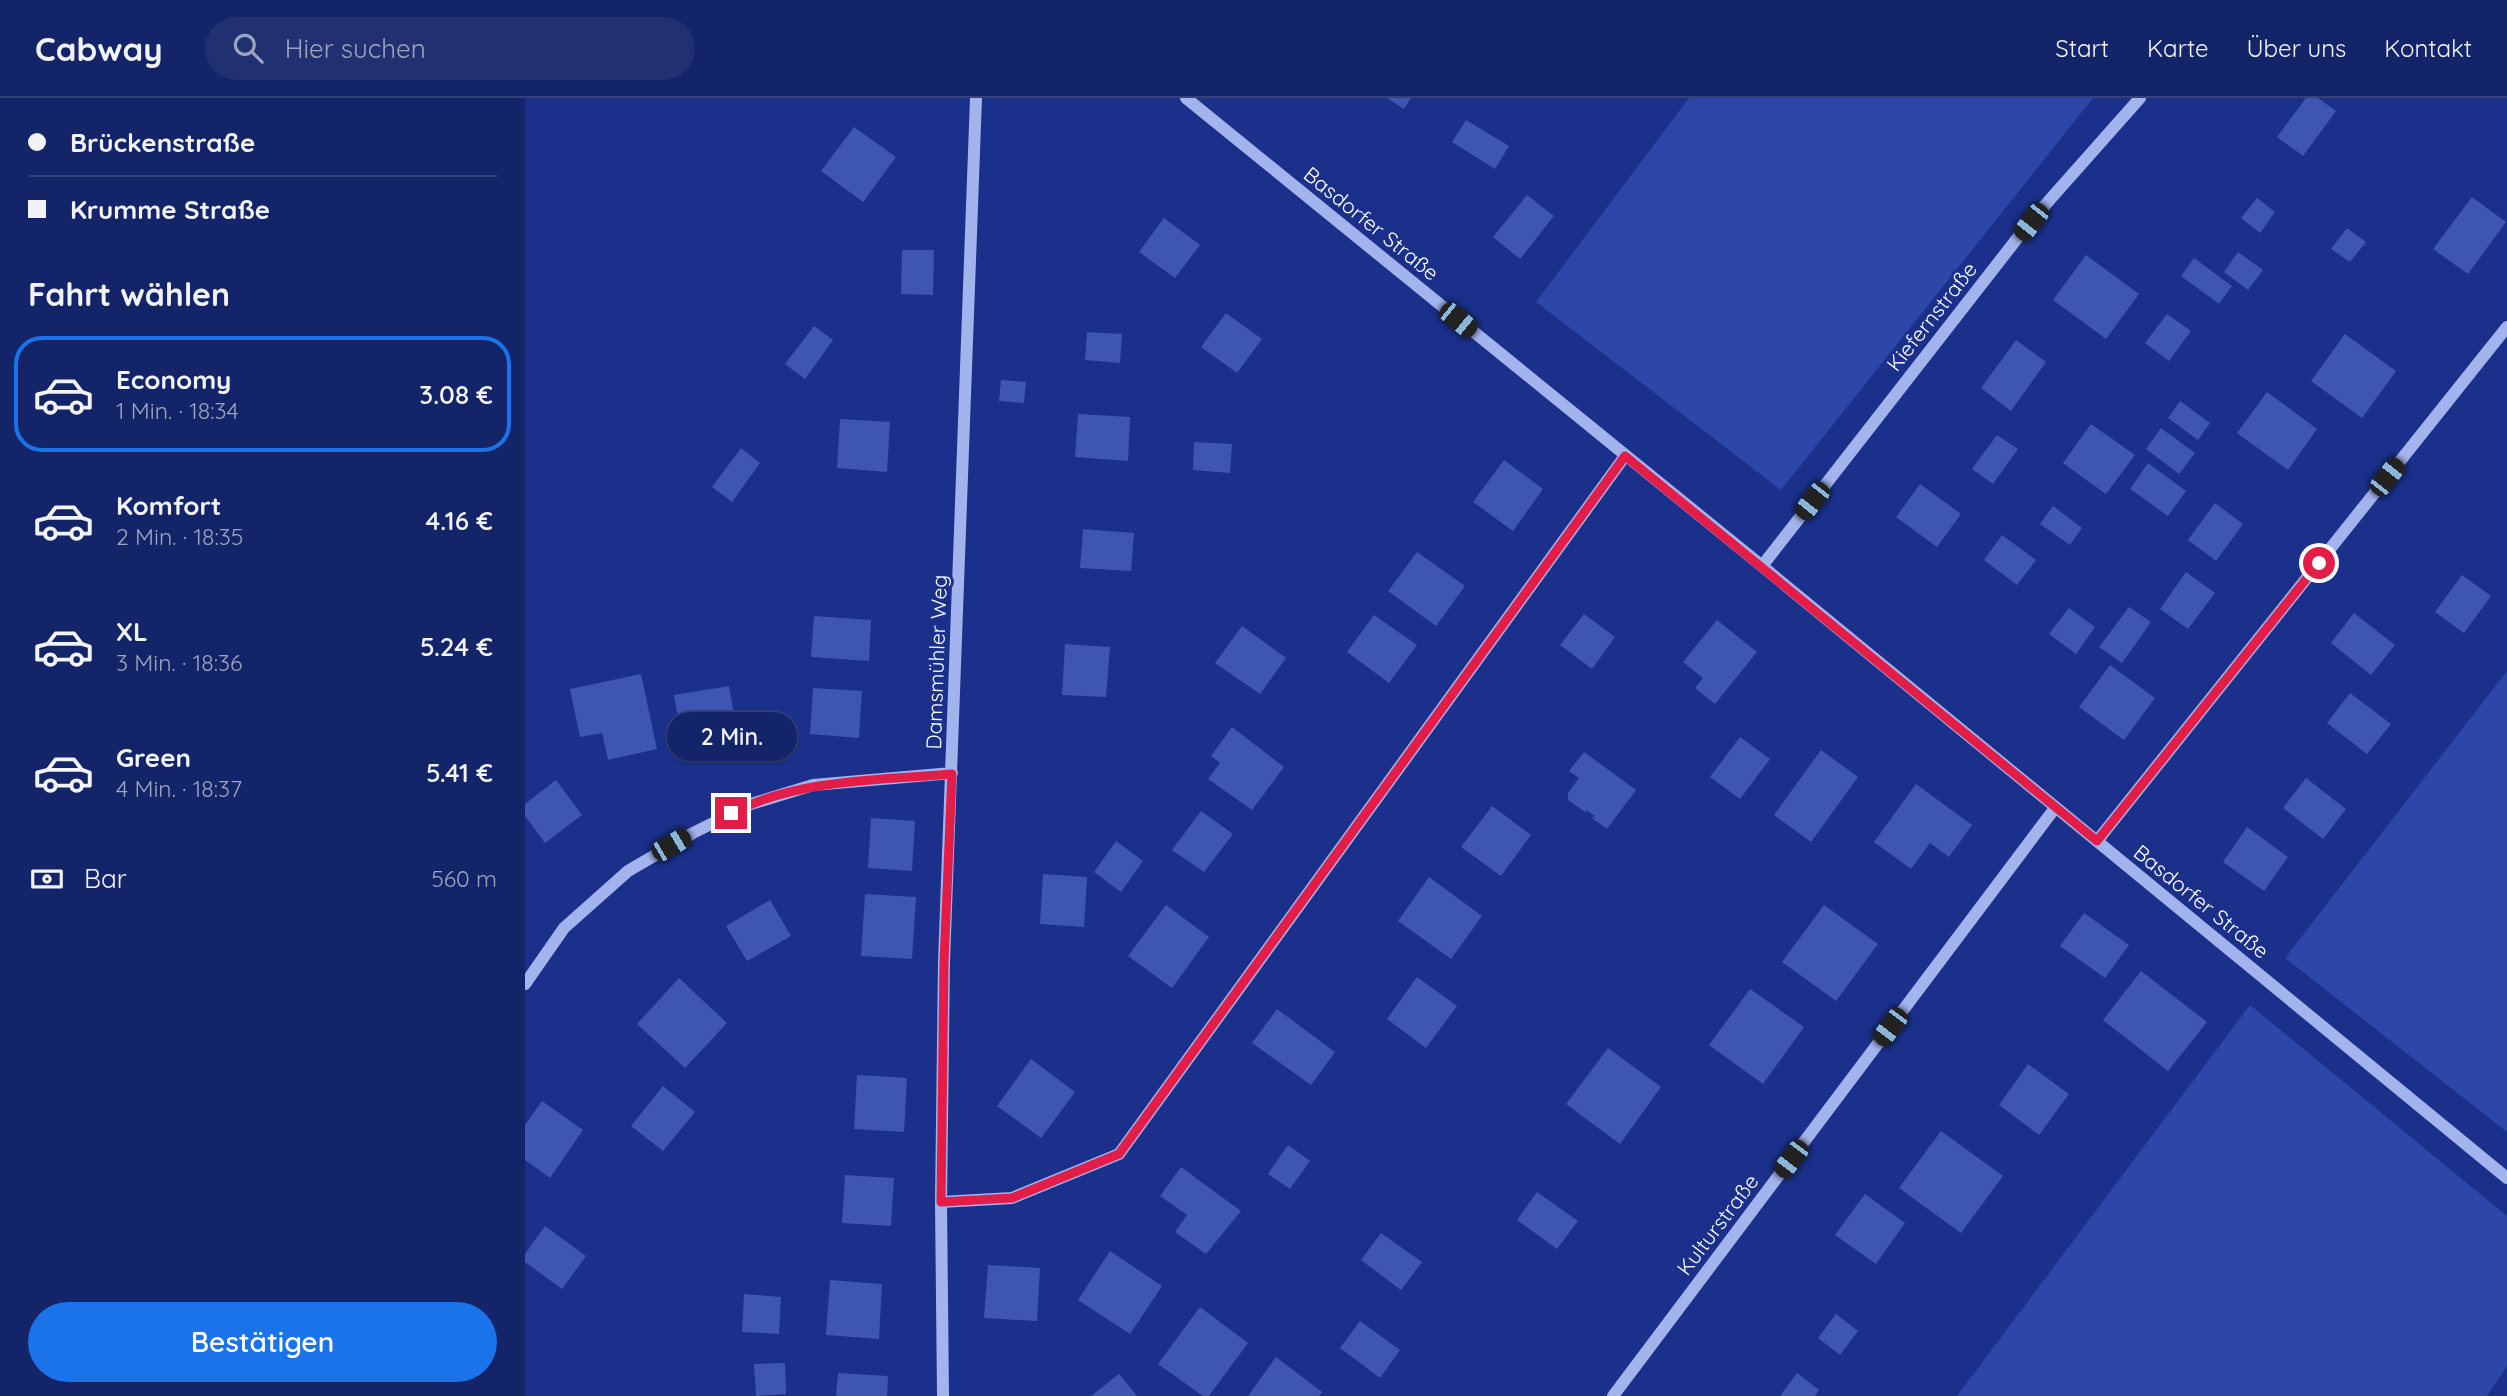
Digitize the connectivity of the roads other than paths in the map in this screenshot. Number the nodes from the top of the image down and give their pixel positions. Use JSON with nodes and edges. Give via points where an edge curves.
{"nodes":[{"id":1,"x":975,"y":98,"type":"edge"},
{"id":2,"x":1187,"y":98,"type":"edge"},
{"id":3,"x":2140,"y":98,"type":"edge"},
{"id":4,"x":2507,"y":327,"type":"edge"},
{"id":5,"x":1625,"y":456,"type":"junction"},
{"id":6,"x":1762,"y":566,"type":"junction"},
{"id":7,"x":952,"y":774,"type":"junction"},
{"id":8,"x":2055,"y":808,"type":"junction"},
{"id":9,"x":2097,"y":841,"type":"junction"},
{"id":10,"x":525,"y":984,"type":"edge"},
{"id":11,"x":2507,"y":1178,"type":"edge"},
{"id":12,"x":941,"y":1202,"type":"junction"},
{"id":13,"x":943,"y":1396,"type":"edge"},
{"id":14,"x":1613,"y":1396,"type":"edge"}],
"edges":[{"from":1,"to":7,"type":"street","name":"Damsmühler Weg"},
{"from":2,"to":5,"type":"street","name":"Basdorfer Straße"},
{"from":3,"to":6,"type":"street","name":"Kiefernstraße","via":[[2031,222]]},
{"from":4,"to":9,"type":"street"},
{"from":5,"to":6,"type":"street","name":"Basdorfer Straße"},
{"from":5,"to":12,"type":"street","via":[[1119,1154],[1012,1198]]},
{"from":6,"to":8,"type":"street","name":"Basdorfer Straße"},
{"from":7,"to":10,"type":"street","via":[[813,785],[751,804],[628,871],[563,928]]},
{"from":7,"to":12,"type":"street","name":"Damsmühler Weg"},
{"from":8,"to":9,"type":"street","name":"Basdorfer Straße"},
{"from":8,"to":14,"type":"street","name":"Kulturstraße"},
{"from":9,"to":11,"type":"street","name":"Basdorfer Straße"},
{"from":12,"to":13,"type":"street","name":"Damsmühler Weg"}]}
